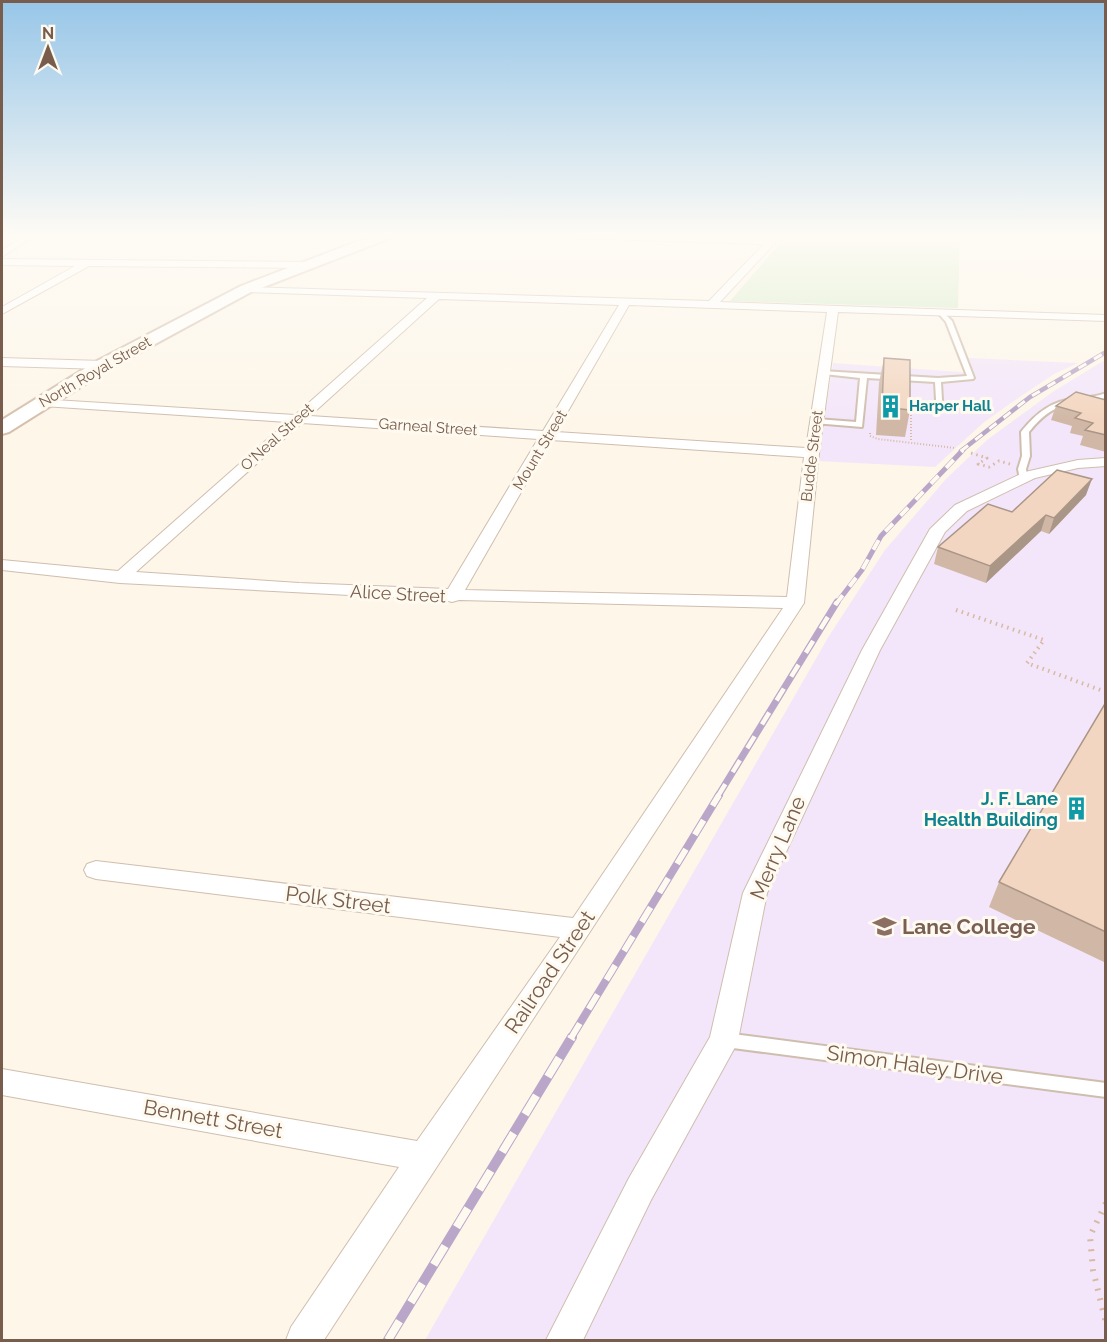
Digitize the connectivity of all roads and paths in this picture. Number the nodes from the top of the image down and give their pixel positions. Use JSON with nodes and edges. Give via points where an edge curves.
{"nodes":[{"id":1,"x":27,"y":297,"type":"edge"},
{"id":2,"x":232,"y":297,"type":"edge"},
{"id":3,"x":426,"y":297,"type":"edge"},
{"id":4,"x":435,"y":297,"type":"junction"},
{"id":5,"x":719,"y":297,"type":"edge"},
{"id":6,"x":625,"y":303,"type":"junction"},
{"id":7,"x":711,"y":305,"type":"junction"},
{"id":8,"x":833,"y":310,"type":"junction"},
{"id":9,"x":2,"y":311,"type":"edge"},
{"id":10,"x":941,"y":313,"type":"junction"},
{"id":11,"x":1106,"y":318,"type":"edge"},
{"id":12,"x":2,"y":362,"type":"edge"},
{"id":13,"x":103,"y":365,"type":"junction"},
{"id":14,"x":824,"y":372,"type":"junction"},
{"id":15,"x":864,"y":376,"type":"junction"},
{"id":16,"x":938,"y":380,"type":"junction"},
{"id":17,"x":1106,"y":394,"type":"edge"},
{"id":18,"x":939,"y":400,"type":"dead end"},
{"id":19,"x":43,"y":402,"type":"junction"},
{"id":20,"x":911,"y":406,"type":"edge"},
{"id":21,"x":299,"y":417,"type":"junction"},
{"id":22,"x":817,"y":421,"type":"junction"},
{"id":23,"x":2,"y":428,"type":"edge"},
{"id":24,"x":871,"y":430,"type":"dead end"},
{"id":25,"x":548,"y":436,"type":"junction"},
{"id":26,"x":911,"y":442,"type":"junction"},
{"id":27,"x":955,"y":448,"type":"dead end"},
{"id":28,"x":812,"y":453,"type":"junction"},
{"id":29,"x":971,"y":453,"type":"dead end"},
{"id":30,"x":1001,"y":462,"type":"dead end"},
{"id":31,"x":1106,"y":462,"type":"edge"},
{"id":32,"x":1023,"y":478,"type":"junction"},
{"id":33,"x":2,"y":565,"type":"edge"},
{"id":34,"x":120,"y":578,"type":"junction"},
{"id":35,"x":452,"y":597,"type":"junction"},
{"id":36,"x":795,"y":603,"type":"junction"},
{"id":37,"x":956,"y":610,"type":"dead end"},
{"id":38,"x":1106,"y":692,"type":"edge"},
{"id":39,"x":96,"y":870,"type":"dead end"},
{"id":40,"x":580,"y":929,"type":"junction"},
{"id":41,"x":724,"y":1040,"type":"junction"},
{"id":42,"x":2,"y":1082,"type":"edge"},
{"id":43,"x":1106,"y":1090,"type":"edge"},
{"id":44,"x":424,"y":1157,"type":"junction"},
{"id":45,"x":1106,"y":1203,"type":"edge"},
{"id":46,"x":1106,"y":1323,"type":"edge"},
{"id":47,"x":304,"y":1341,"type":"edge"},
{"id":48,"x":564,"y":1341,"type":"edge"}],
"edges":[{"from":1,"to":9,"type":"street"},
{"from":2,"to":13,"type":"main road","name":"North Royal Street"},
{"from":3,"to":4,"type":"street"},
{"from":4,"to":6,"type":"street"},
{"from":4,"to":21,"type":"street","name":"O'Neal Street"},
{"from":5,"to":7,"type":"street"},
{"from":6,"to":7,"type":"street"},
{"from":6,"to":25,"type":"street","name":"Mount Street"},
{"from":7,"to":8,"type":"street"},
{"from":8,"to":10,"type":"street"},
{"from":8,"to":14,"type":"street","name":"Budde Street"},
{"from":10,"to":11,"type":"street"},
{"from":10,"to":16,"type":"lane","via":[[950,321],[971,378]]},
{"from":12,"to":13,"type":"street"},
{"from":13,"to":19,"type":"main road","name":"North Royal Street"},
{"from":14,"to":15,"type":"lane"},
{"from":14,"to":22,"type":"street","name":"Budde Street"},
{"from":15,"to":16,"type":"lane"},
{"from":15,"to":22,"type":"lane","via":[[859,425]]},
{"from":16,"to":18,"type":"lane"},
{"from":17,"to":32,"type":"lane","via":[[1053,404],[1042,412],[1025,432]]},
{"from":19,"to":21,"type":"street","name":"Garneal Street"},
{"from":19,"to":23,"type":"main road","name":"North Royal Street"},
{"from":20,"to":26,"type":"path"},
{"from":21,"to":25,"type":"street","name":"Garneal Street"},
{"from":21,"to":34,"type":"street","name":"O'Neal Street"},
{"from":22,"to":28,"type":"street","name":"Budde Street"},
{"from":24,"to":26,"type":"path","via":[[873,438]]},
{"from":25,"to":28,"type":"street","name":"Garneal Street"},
{"from":25,"to":35,"type":"street","name":"Mount Street"},
{"from":26,"to":27,"type":"path"},
{"from":28,"to":36,"type":"street","name":"Budde Street"},
{"from":29,"to":30,"type":"path","via":[[987,458],[978,464],[989,467]]},
{"from":31,"to":32,"type":"street","name":"Merry Lane","via":[[1078,464]]},
{"from":32,"to":41,"type":"street","name":"Merry Lane","via":[[961,508],[938,529],[908,580],[755,893]]},
{"from":33,"to":34,"type":"street","name":"Alice Street"},
{"from":34,"to":35,"type":"street","name":"Alice Street"},
{"from":35,"to":36,"type":"street","name":"Alice Street"},
{"from":36,"to":40,"type":"street","name":"Railroad Street"},
{"from":37,"to":38,"type":"path","via":[[1044,640],[1027,663]]},
{"from":39,"to":40,"type":"street","name":"Polk Street"},
{"from":40,"to":44,"type":"street","name":"Railroad Street"},
{"from":41,"to":43,"type":"lane","name":"Simon Haley Drive"},
{"from":41,"to":48,"type":"street","name":"Merry Lane","via":[[640,1189]]},
{"from":42,"to":44,"type":"street","name":"Bennett Street"},
{"from":44,"to":47,"type":"street","name":"Railroad Street"},
{"from":45,"to":46,"type":"path","via":[[1090,1236],[1093,1270]]}]}
